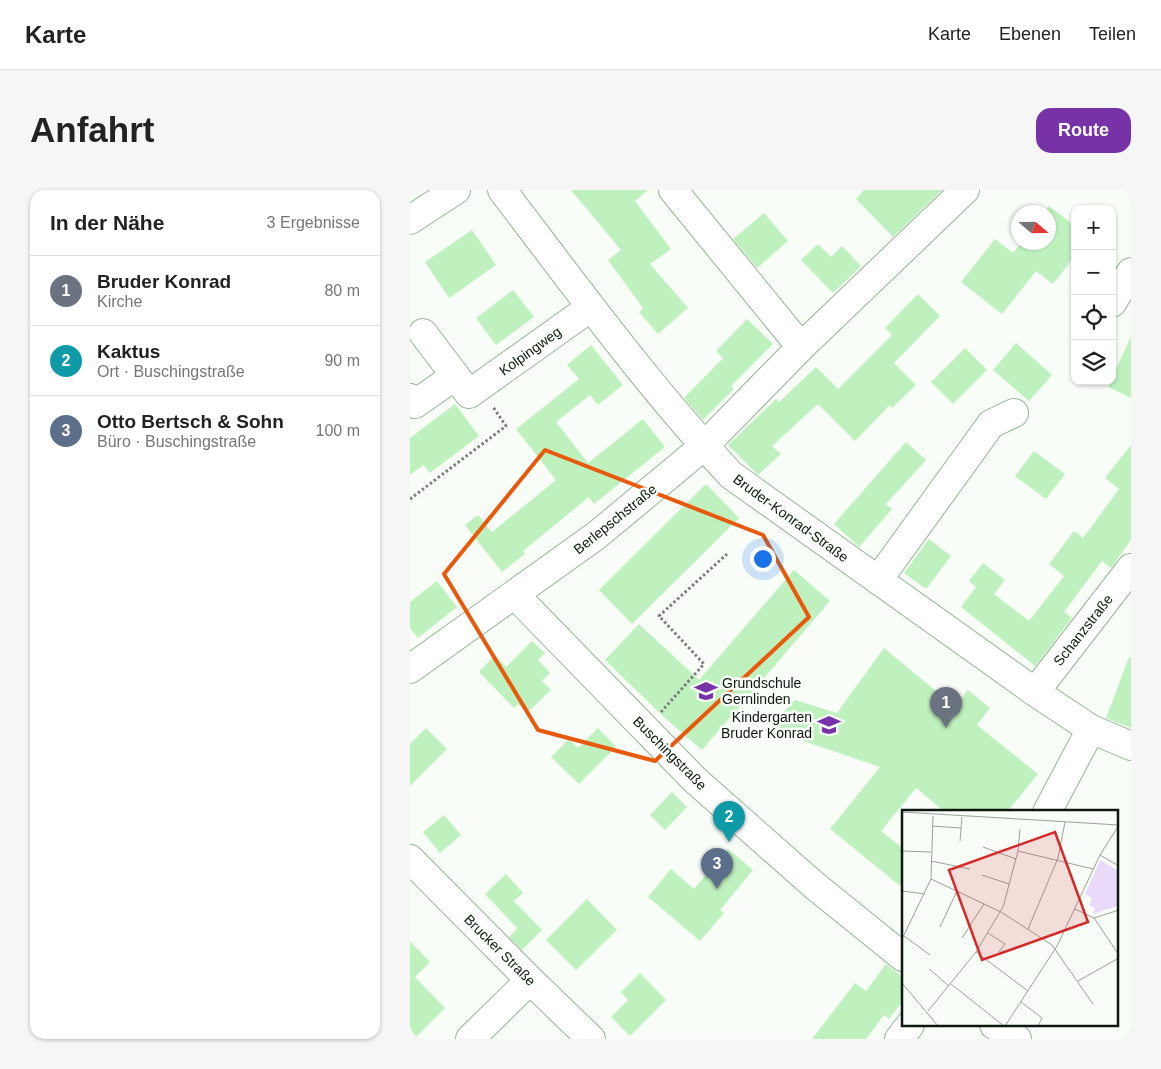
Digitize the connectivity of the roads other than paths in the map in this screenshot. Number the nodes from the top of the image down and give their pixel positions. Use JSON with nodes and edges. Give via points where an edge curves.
{"nodes":[{"id":1,"x":456,"y":190,"type":"edge"},
{"id":2,"x":502,"y":190,"type":"edge"},
{"id":3,"x":673,"y":190,"type":"edge"},
{"id":4,"x":965,"y":190,"type":"edge"},
{"id":5,"x":410,"y":220,"type":"edge"},
{"id":6,"x":1131,"y":272,"type":"edge"},
{"id":7,"x":1116,"y":296,"type":"edge"},
{"id":8,"x":591,"y":307,"type":"junction"},
{"id":9,"x":423,"y":333,"type":"dead end"},
{"id":10,"x":801,"y":347,"type":"junction"},
{"id":11,"x":468,"y":386,"type":"junction"},
{"id":12,"x":410,"y":398,"type":"edge"},
{"id":13,"x":1014,"y":413,"type":"dead end"},
{"id":14,"x":704,"y":446,"type":"junction"},
{"id":15,"x":1131,"y":568,"type":"edge"},
{"id":16,"x":878,"y":580,"type":"junction"},
{"id":17,"x":515,"y":595,"type":"junction"},
{"id":18,"x":410,"y":669,"type":"edge"},
{"id":19,"x":1035,"y":692,"type":"junction"},
{"id":20,"x":1091,"y":729,"type":"junction"},
{"id":21,"x":1131,"y":746,"type":"edge"},
{"id":22,"x":1048,"y":810,"type":"edge"},
{"id":23,"x":410,"y":859,"type":"edge"},
{"id":24,"x":902,"y":955,"type":"edge"},
{"id":25,"x":530,"y":980,"type":"junction"},
{"id":26,"x":909,"y":1026,"type":"edge"},
{"id":27,"x":996,"y":1026,"type":"edge"},
{"id":28,"x":471,"y":1039,"type":"edge"},
{"id":29,"x":591,"y":1039,"type":"edge"},
{"id":30,"x":899,"y":1039,"type":"edge"},
{"id":31,"x":1017,"y":1039,"type":"edge"}],
"edges":[{"from":1,"to":5,"type":"street"},
{"from":2,"to":8,"type":"street","name":"Bruder-Konrad-Straße"},
{"from":3,"to":10,"type":"street"},
{"from":4,"to":10,"type":"street","name":"Berlepschstraße"},
{"from":6,"to":7,"type":"street"},
{"from":8,"to":11,"type":"street","name":"Kolpingweg"},
{"from":8,"to":14,"type":"street","name":"Bruder-Konrad-Straße"},
{"from":9,"to":11,"type":"street"},
{"from":10,"to":14,"type":"street","name":"Berlepschstraße"},
{"from":11,"to":12,"type":"street","name":"Kolpingweg","via":[[415,404]]},
{"from":13,"to":16,"type":"street","via":[[991,424]]},
{"from":14,"to":16,"type":"street","name":"Bruder-Konrad-Straße","via":[[731,475]]},
{"from":14,"to":17,"type":"street","name":"Berlepschstraße","via":[[598,535]]},
{"from":15,"to":19,"type":"street","name":"Schanzstraße"},
{"from":16,"to":19,"type":"street","name":"Bruder-Konrad-Straße"},
{"from":17,"to":18,"type":"street","name":"Berlepschstraße"},
{"from":17,"to":24,"type":"street","name":"Buschingstraße","via":[[695,780],[815,886]]},
{"from":19,"to":20,"type":"street","name":"Bruder-Konrad-Straße"},
{"from":20,"to":21,"type":"street","name":"Bruder-Konrad-Straße"},
{"from":20,"to":22,"type":"street"},
{"from":23,"to":25,"type":"street","name":"Brucker Straße","via":[[461,923]]},
{"from":25,"to":28,"type":"street"},
{"from":25,"to":29,"type":"street","name":"Brucker Straße"},
{"from":26,"to":30,"type":"street"},
{"from":27,"to":31,"type":"street"}]}
